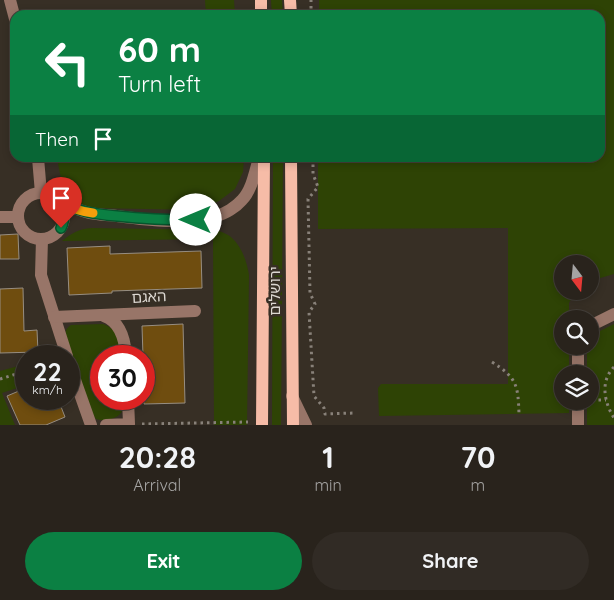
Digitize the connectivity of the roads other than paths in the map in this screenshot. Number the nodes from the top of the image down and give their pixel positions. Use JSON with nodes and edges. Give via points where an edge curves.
{"nodes":[{"id":1,"x":38,"y":162,"type":"edge"},
{"id":2,"x":258,"y":162,"type":"edge"},
{"id":3,"x":264,"y":162,"type":"edge"},
{"id":4,"x":291,"y":162,"type":"edge"},
{"id":5,"x":41,"y":193,"type":"junction"},
{"id":6,"x":58,"y":200,"type":"junction"},
{"id":7,"x":0,"y":217,"type":"edge"},
{"id":8,"x":18,"y":217,"type":"junction"},
{"id":9,"x":42,"y":239,"type":"junction"},
{"id":10,"x":195,"y":311,"type":"dead end"},
{"id":11,"x":614,"y":314,"type":"edge"},
{"id":12,"x":103,"y":316,"type":"junction"},
{"id":13,"x":54,"y":317,"type":"junction"},
{"id":14,"x":599,"y":322,"type":"edge"},
{"id":15,"x":63,"y":345,"type":"edge"},
{"id":16,"x":125,"y":345,"type":"edge"},
{"id":17,"x":80,"y":394,"type":"edge"},
{"id":18,"x":292,"y":396,"type":"junction"},
{"id":19,"x":128,"y":410,"type":"edge"},
{"id":20,"x":578,"y":410,"type":"edge"},
{"id":21,"x":256,"y":423,"type":"edge"},
{"id":22,"x":129,"y":424,"type":"edge"},
{"id":23,"x":91,"y":425,"type":"edge"},
{"id":24,"x":106,"y":425,"type":"edge"},
{"id":25,"x":293,"y":425,"type":"edge"},
{"id":26,"x":306,"y":425,"type":"edge"},
{"id":27,"x":578,"y":425,"type":"edge"}],
"edges":[{"from":1,"to":5,"type":"street"},
{"from":2,"to":6,"type":"street","via":[[243,200],[218,216],[196,220],[150,220],[88,213]]},
{"from":3,"to":21,"type":"main road","name":"ירושלים"},
{"from":4,"to":18,"type":"main road","name":"ירושלים"},
{"from":5,"to":6,"type":"street"},
{"from":5,"to":8,"type":"street","via":[[28,196],[19,209]]},
{"from":6,"to":9,"type":"street","via":[[64,222],[52,237]]},
{"from":7,"to":8,"type":"street"},
{"from":8,"to":9,"type":"street","via":[[19,225],[27,235]]},
{"from":9,"to":13,"type":"street","via":[[41,275]]},
{"from":10,"to":12,"type":"street","name":"האגם"},
{"from":11,"to":14,"type":"street"},
{"from":12,"to":13,"type":"street","name":"האגם"},
{"from":12,"to":16,"type":"street","via":[[117,325]]},
{"from":13,"to":15,"type":"street"},
{"from":17,"to":23,"type":"street"},
{"from":18,"to":25,"type":"main road","name":"ירושלים"},
{"from":18,"to":26,"type":"street"},
{"from":19,"to":22,"type":"street"},
{"from":20,"to":27,"type":"street"},
{"from":22,"to":24,"type":"street"}]}
